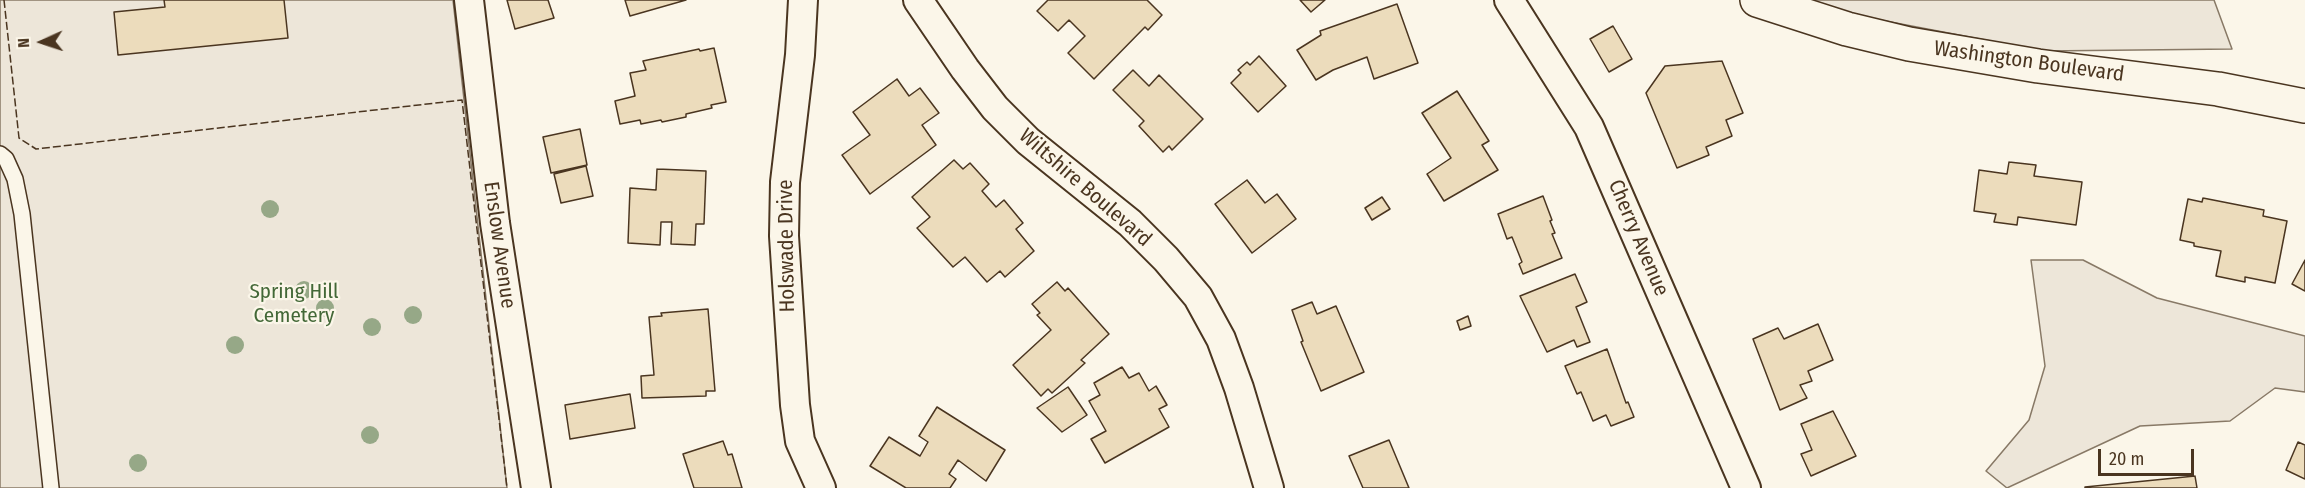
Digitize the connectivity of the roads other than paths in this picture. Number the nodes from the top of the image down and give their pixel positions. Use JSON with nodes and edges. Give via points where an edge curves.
{"nodes":[{"id":1,"x":469,"y":0,"type":"edge"},
{"id":2,"x":802,"y":0,"type":"edge"},
{"id":3,"x":918,"y":0,"type":"edge"},
{"id":4,"x":1509,"y":0,"type":"edge"},
{"id":5,"x":1756,"y":0,"type":"edge"},
{"id":6,"x":2305,"y":106,"type":"edge"},
{"id":7,"x":0,"y":153,"type":"edge"},
{"id":8,"x":51,"y":488,"type":"edge"},
{"id":9,"x":536,"y":488,"type":"edge"},
{"id":10,"x":820,"y":488,"type":"edge"},
{"id":11,"x":1269,"y":488,"type":"edge"},
{"id":12,"x":1746,"y":488,"type":"edge"}],
"edges":[{"from":1,"to":9,"type":"street","name":"Enslow Avenue","via":[[493,213]]},
{"from":2,"to":10,"type":"street","name":"Holswade Drive","via":[[800,56],[785,182],[784,236],[800,441]]},
{"from":3,"to":11,"type":"street","name":"Wiltshire Boulevard","via":[[995,108],[1028,141],[1130,223],[1198,297],[1221,339]]},
{"from":4,"to":12,"type":"street","name":"Cherry Avenue","via":[[1589,127]]},
{"from":5,"to":6,"type":"street","name":"Washington Boulevard","via":[[1847,29],[1919,46],[2218,89]]},
{"from":7,"to":8,"type":"lane","via":[[15,179],[22,214]]}]}
